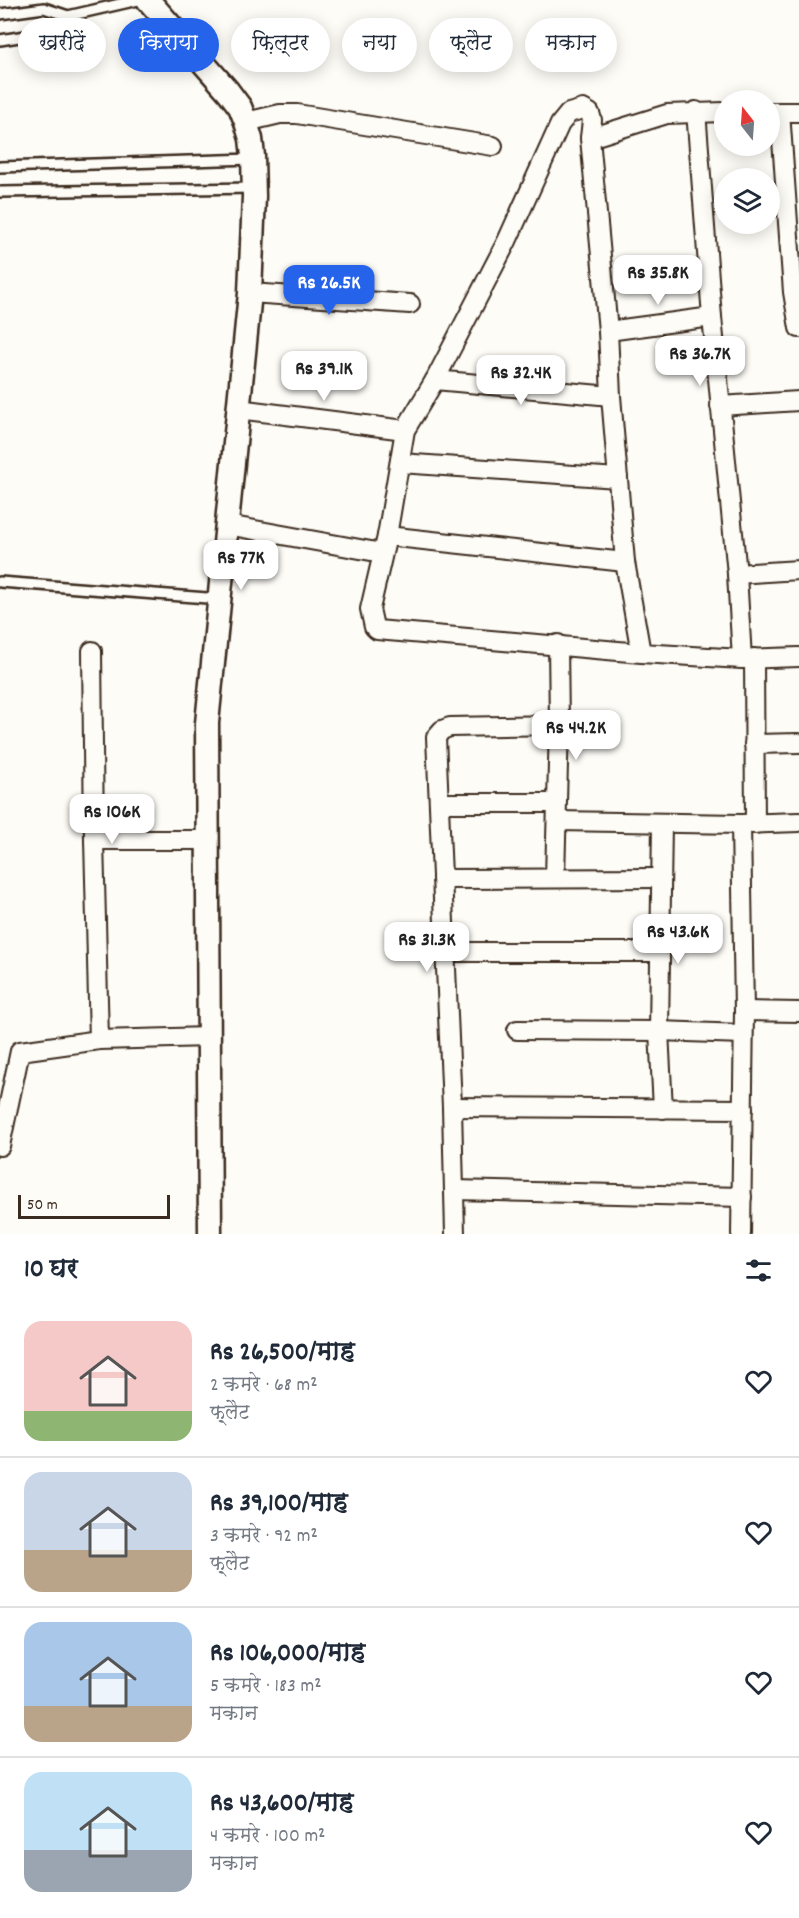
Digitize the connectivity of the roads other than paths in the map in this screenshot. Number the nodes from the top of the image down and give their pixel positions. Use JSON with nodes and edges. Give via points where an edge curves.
{"nodes":[{"id":1,"x":138,"y":0,"type":"edge"},
{"id":2,"x":148,"y":0,"type":"edge"},
{"id":3,"x":0,"y":14,"type":"edge"},
{"id":4,"x":68,"y":16,"type":"junction"},
{"id":5,"x":0,"y":40,"type":"edge"},
{"id":6,"x":696,"y":111,"type":"junction"},
{"id":7,"x":714,"y":112,"type":"edge"},
{"id":8,"x":780,"y":112,"type":"edge"},
{"id":9,"x":799,"y":112,"type":"edge"},
{"id":10,"x":246,"y":122,"type":"junction"},
{"id":11,"x":590,"y":138,"type":"junction"},
{"id":12,"x":493,"y":146,"type":"dead end"},
{"id":13,"x":780,"y":155,"type":"edge"},
{"id":14,"x":253,"y":159,"type":"junction"},
{"id":15,"x":0,"y":167,"type":"edge"},
{"id":16,"x":254,"y":188,"type":"junction"},
{"id":17,"x":0,"y":192,"type":"edge"},
{"id":18,"x":250,"y":292,"type":"junction"},
{"id":19,"x":796,"y":292,"type":"edge"},
{"id":20,"x":410,"y":304,"type":"dead end"},
{"id":21,"x":712,"y":317,"type":"junction"},
{"id":22,"x":799,"y":328,"type":"edge"},
{"id":23,"x":608,"y":331,"type":"junction"},
{"id":24,"x":435,"y":380,"type":"junction"},
{"id":25,"x":611,"y":396,"type":"junction"},
{"id":26,"x":799,"y":401,"type":"edge"},
{"id":27,"x":720,"y":406,"type":"junction"},
{"id":28,"x":238,"y":409,"type":"junction"},
{"id":29,"x":405,"y":430,"type":"junction"},
{"id":30,"x":400,"y":463,"type":"junction"},
{"id":31,"x":618,"y":478,"type":"junction"},
{"id":32,"x":227,"y":525,"type":"junction"},
{"id":33,"x":384,"y":545,"type":"junction"},
{"id":34,"x":625,"y":562,"type":"junction"},
{"id":35,"x":799,"y":570,"type":"edge"},
{"id":36,"x":737,"y":574,"type":"junction"},
{"id":37,"x":0,"y":582,"type":"edge"},
{"id":38,"x":220,"y":599,"type":"junction"},
{"id":39,"x":558,"y":644,"type":"junction"},
{"id":40,"x":92,"y":651,"type":"dead end"},
{"id":41,"x":641,"y":653,"type":"junction"},
{"id":42,"x":799,"y":657,"type":"edge"},
{"id":43,"x":748,"y":658,"type":"junction"},
{"id":44,"x":559,"y":724,"type":"junction"},
{"id":45,"x":799,"y":743,"type":"edge"},
{"id":46,"x":754,"y":744,"type":"junction"},
{"id":47,"x":439,"y":803,"type":"junction"},
{"id":48,"x":556,"y":803,"type":"junction"},
{"id":49,"x":557,"y":821,"type":"junction"},
{"id":50,"x":799,"y":822,"type":"edge"},
{"id":51,"x":662,"y":823,"type":"junction"},
{"id":52,"x":748,"y":824,"type":"junction"},
{"id":53,"x":94,"y":840,"type":"junction"},
{"id":54,"x":208,"y":840,"type":"junction"},
{"id":55,"x":555,"y":878,"type":"junction"},
{"id":56,"x":661,"y":878,"type":"junction"},
{"id":57,"x":442,"y":879,"type":"junction"},
{"id":58,"x":444,"y":952,"type":"junction"},
{"id":59,"x":660,"y":952,"type":"junction"},
{"id":60,"x":744,"y":1011,"type":"junction"},
{"id":61,"x":799,"y":1012,"type":"edge"},
{"id":62,"x":517,"y":1030,"type":"dead end"},
{"id":63,"x":659,"y":1031,"type":"junction"},
{"id":64,"x":743,"y":1034,"type":"junction"},
{"id":65,"x":208,"y":1037,"type":"junction"},
{"id":66,"x":99,"y":1040,"type":"junction"},
{"id":67,"x":452,"y":1107,"type":"junction"},
{"id":68,"x":663,"y":1109,"type":"junction"},
{"id":69,"x":743,"y":1109,"type":"junction"},
{"id":70,"x":0,"y":1146,"type":"edge"},
{"id":71,"x":454,"y":1190,"type":"junction"},
{"id":72,"x":742,"y":1197,"type":"junction"},
{"id":73,"x":210,"y":1234,"type":"edge"},
{"id":74,"x":455,"y":1234,"type":"edge"},
{"id":75,"x":741,"y":1234,"type":"edge"}],
"edges":[{"from":1,"to":4,"type":"lane"},
{"from":2,"to":10,"type":"street","via":[[228,91]]},
{"from":3,"to":4,"type":"lane","via":[[44,8]]},
{"from":4,"to":5,"type":"lane","via":[[51,32]]},
{"from":6,"to":7,"type":"street"},
{"from":6,"to":11,"type":"street","via":[[657,116]]},
{"from":6,"to":21,"type":"street"},
{"from":8,"to":9,"type":"street"},
{"from":10,"to":12,"type":"street","via":[[297,114]]},
{"from":10,"to":14,"type":"street"},
{"from":11,"to":23,"type":"street"},
{"from":11,"to":24,"type":"street","via":[[592,120],[583,109],[569,113],[560,124],[507,241]]},
{"from":13,"to":19,"type":"street"},
{"from":14,"to":15,"type":"lane"},
{"from":14,"to":16,"type":"street"},
{"from":16,"to":17,"type":"lane"},
{"from":16,"to":18,"type":"street"},
{"from":18,"to":20,"type":"street"},
{"from":18,"to":28,"type":"street"},
{"from":19,"to":22,"type":"street"},
{"from":21,"to":23,"type":"street"},
{"from":21,"to":27,"type":"street"},
{"from":23,"to":25,"type":"street"},
{"from":24,"to":25,"type":"street"},
{"from":24,"to":29,"type":"street"},
{"from":25,"to":31,"type":"street"},
{"from":26,"to":27,"type":"street"},
{"from":27,"to":36,"type":"street"},
{"from":28,"to":29,"type":"street"},
{"from":28,"to":32,"type":"street"},
{"from":29,"to":30,"type":"street"},
{"from":30,"to":31,"type":"street"},
{"from":30,"to":33,"type":"street"},
{"from":31,"to":34,"type":"street"},
{"from":32,"to":33,"type":"street"},
{"from":32,"to":38,"type":"street"},
{"from":33,"to":34,"type":"street"},
{"from":33,"to":39,"type":"street","via":[[370,609],[377,630]]},
{"from":34,"to":41,"type":"street"},
{"from":35,"to":36,"type":"street"},
{"from":36,"to":43,"type":"street"},
{"from":37,"to":38,"type":"lane"},
{"from":38,"to":54,"type":"street","via":[[207,723]]},
{"from":39,"to":41,"type":"street"},
{"from":39,"to":44,"type":"street"},
{"from":40,"to":53,"type":"street"},
{"from":41,"to":43,"type":"street"},
{"from":42,"to":43,"type":"street"},
{"from":43,"to":46,"type":"street"},
{"from":44,"to":47,"type":"street","via":[[442,730],[435,744]]},
{"from":44,"to":48,"type":"street"},
{"from":45,"to":46,"type":"street"},
{"from":46,"to":52,"type":"street"},
{"from":47,"to":48,"type":"street"},
{"from":47,"to":57,"type":"street"},
{"from":48,"to":49,"type":"street"},
{"from":49,"to":51,"type":"street"},
{"from":49,"to":55,"type":"street"},
{"from":50,"to":52,"type":"street"},
{"from":51,"to":52,"type":"street"},
{"from":51,"to":56,"type":"street"},
{"from":52,"to":60,"type":"street"},
{"from":53,"to":54,"type":"street"},
{"from":53,"to":66,"type":"street"},
{"from":54,"to":65,"type":"street"},
{"from":55,"to":56,"type":"street"},
{"from":55,"to":57,"type":"street"},
{"from":56,"to":59,"type":"street"},
{"from":57,"to":58,"type":"street"},
{"from":58,"to":59,"type":"street"},
{"from":58,"to":67,"type":"street"},
{"from":59,"to":63,"type":"street"},
{"from":60,"to":61,"type":"street"},
{"from":60,"to":64,"type":"street"},
{"from":62,"to":63,"type":"street"},
{"from":63,"to":64,"type":"street"},
{"from":63,"to":68,"type":"street"},
{"from":64,"to":69,"type":"street"},
{"from":65,"to":66,"type":"street"},
{"from":65,"to":73,"type":"street"},
{"from":66,"to":70,"type":"street","via":[[20,1051]]},
{"from":67,"to":68,"type":"street"},
{"from":67,"to":71,"type":"street"},
{"from":68,"to":69,"type":"street"},
{"from":69,"to":72,"type":"street"},
{"from":71,"to":72,"type":"street"},
{"from":71,"to":74,"type":"street"},
{"from":72,"to":75,"type":"street"}]}
